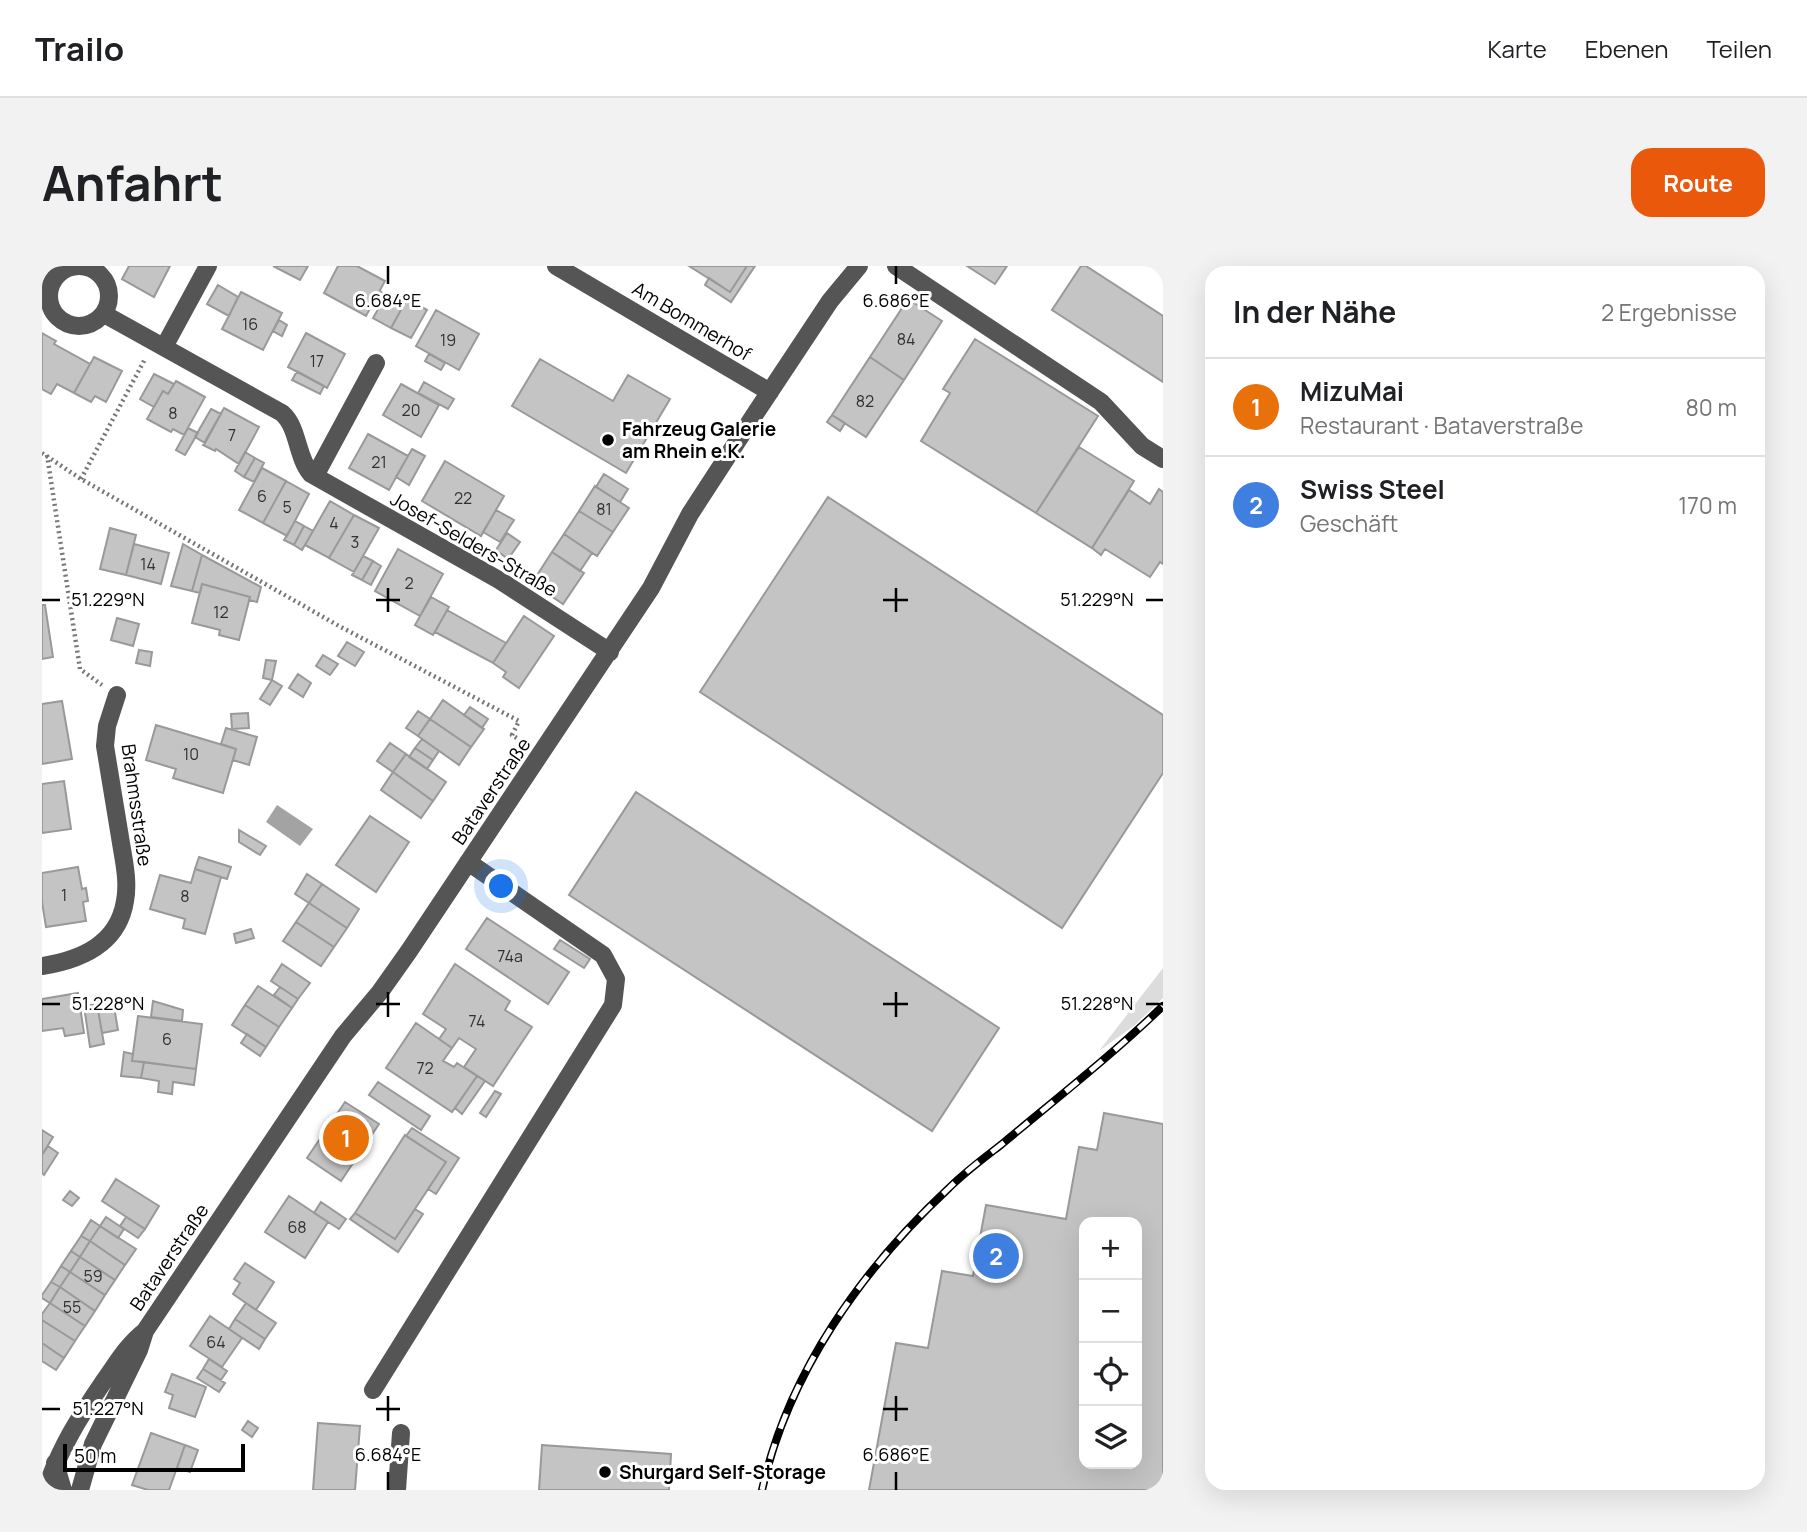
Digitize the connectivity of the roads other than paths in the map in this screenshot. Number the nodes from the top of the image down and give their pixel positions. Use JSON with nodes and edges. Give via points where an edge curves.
{"nodes":[{"id":1,"x":208,"y":266,"type":"edge"},
{"id":2,"x":556,"y":266,"type":"edge"},
{"id":3,"x":859,"y":266,"type":"edge"},
{"id":4,"x":896,"y":266,"type":"edge"},
{"id":5,"x":104,"y":314,"type":"dead end"},
{"id":6,"x":159,"y":345,"type":"junction"},
{"id":7,"x":376,"y":363,"type":"dead end"},
{"id":8,"x":770,"y":392,"type":"junction"},
{"id":9,"x":1163,"y":459,"type":"edge"},
{"id":10,"x":314,"y":476,"type":"junction"},
{"id":11,"x":610,"y":652,"type":"junction"},
{"id":12,"x":117,"y":695,"type":"road end"},
{"id":13,"x":468,"y":862,"type":"junction"},
{"id":14,"x":42,"y":966,"type":"edge"},
{"id":15,"x":145,"y":1331,"type":"junction"},
{"id":16,"x":373,"y":1390,"type":"dead end"},
{"id":17,"x":401,"y":1433,"type":"dead end"},
{"id":18,"x":93,"y":1444,"type":"junction"},
{"id":19,"x":48,"y":1458,"type":"edge"},
{"id":20,"x":46,"y":1490,"type":"edge"},
{"id":21,"x":63,"y":1490,"type":"edge"},
{"id":22,"x":80,"y":1490,"type":"edge"},
{"id":23,"x":397,"y":1490,"type":"edge"}],
"edges":[{"from":1,"to":6,"type":"street"},
{"from":2,"to":8,"type":"street","name":"Am Bommerhof"},
{"from":3,"to":8,"type":"street","name":"Bataverstraße"},
{"from":4,"to":9,"type":"street","via":[[1101,402],[1142,446]]},
{"from":5,"to":6,"type":"street"},
{"from":6,"to":10,"type":"street","via":[[282,413],[306,468]]},
{"from":7,"to":10,"type":"street"},
{"from":8,"to":11,"type":"street","name":"Bataverstraße","via":[[690,514],[651,589]]},
{"from":10,"to":11,"type":"street","name":"Josef-Selders-Straße","via":[[499,580]]},
{"from":11,"to":13,"type":"street","name":"Bataverstraße"},
{"from":12,"to":14,"type":"street","name":"Brahmsstraße","via":[[105,746],[126,878],[125,902],[106,939],[90,952]]},
{"from":13,"to":15,"type":"street","name":"Bataverstraße","via":[[402,961],[343,1036]]},
{"from":13,"to":16,"type":"street","via":[[603,955],[616,979],[613,1005]]},
{"from":15,"to":18,"type":"street","name":"Bataverstraße"},
{"from":15,"to":19,"type":"street","name":"Bataverstraße","via":[[130,1342]]},
{"from":17,"to":23,"type":"street"},
{"from":18,"to":19,"type":"street","via":[[74,1456]]},
{"from":18,"to":22,"type":"street","name":"Bataverstraße"},
{"from":19,"to":20,"type":"street","name":"Bataverstraße"},
{"from":19,"to":21,"type":"street"}]}
